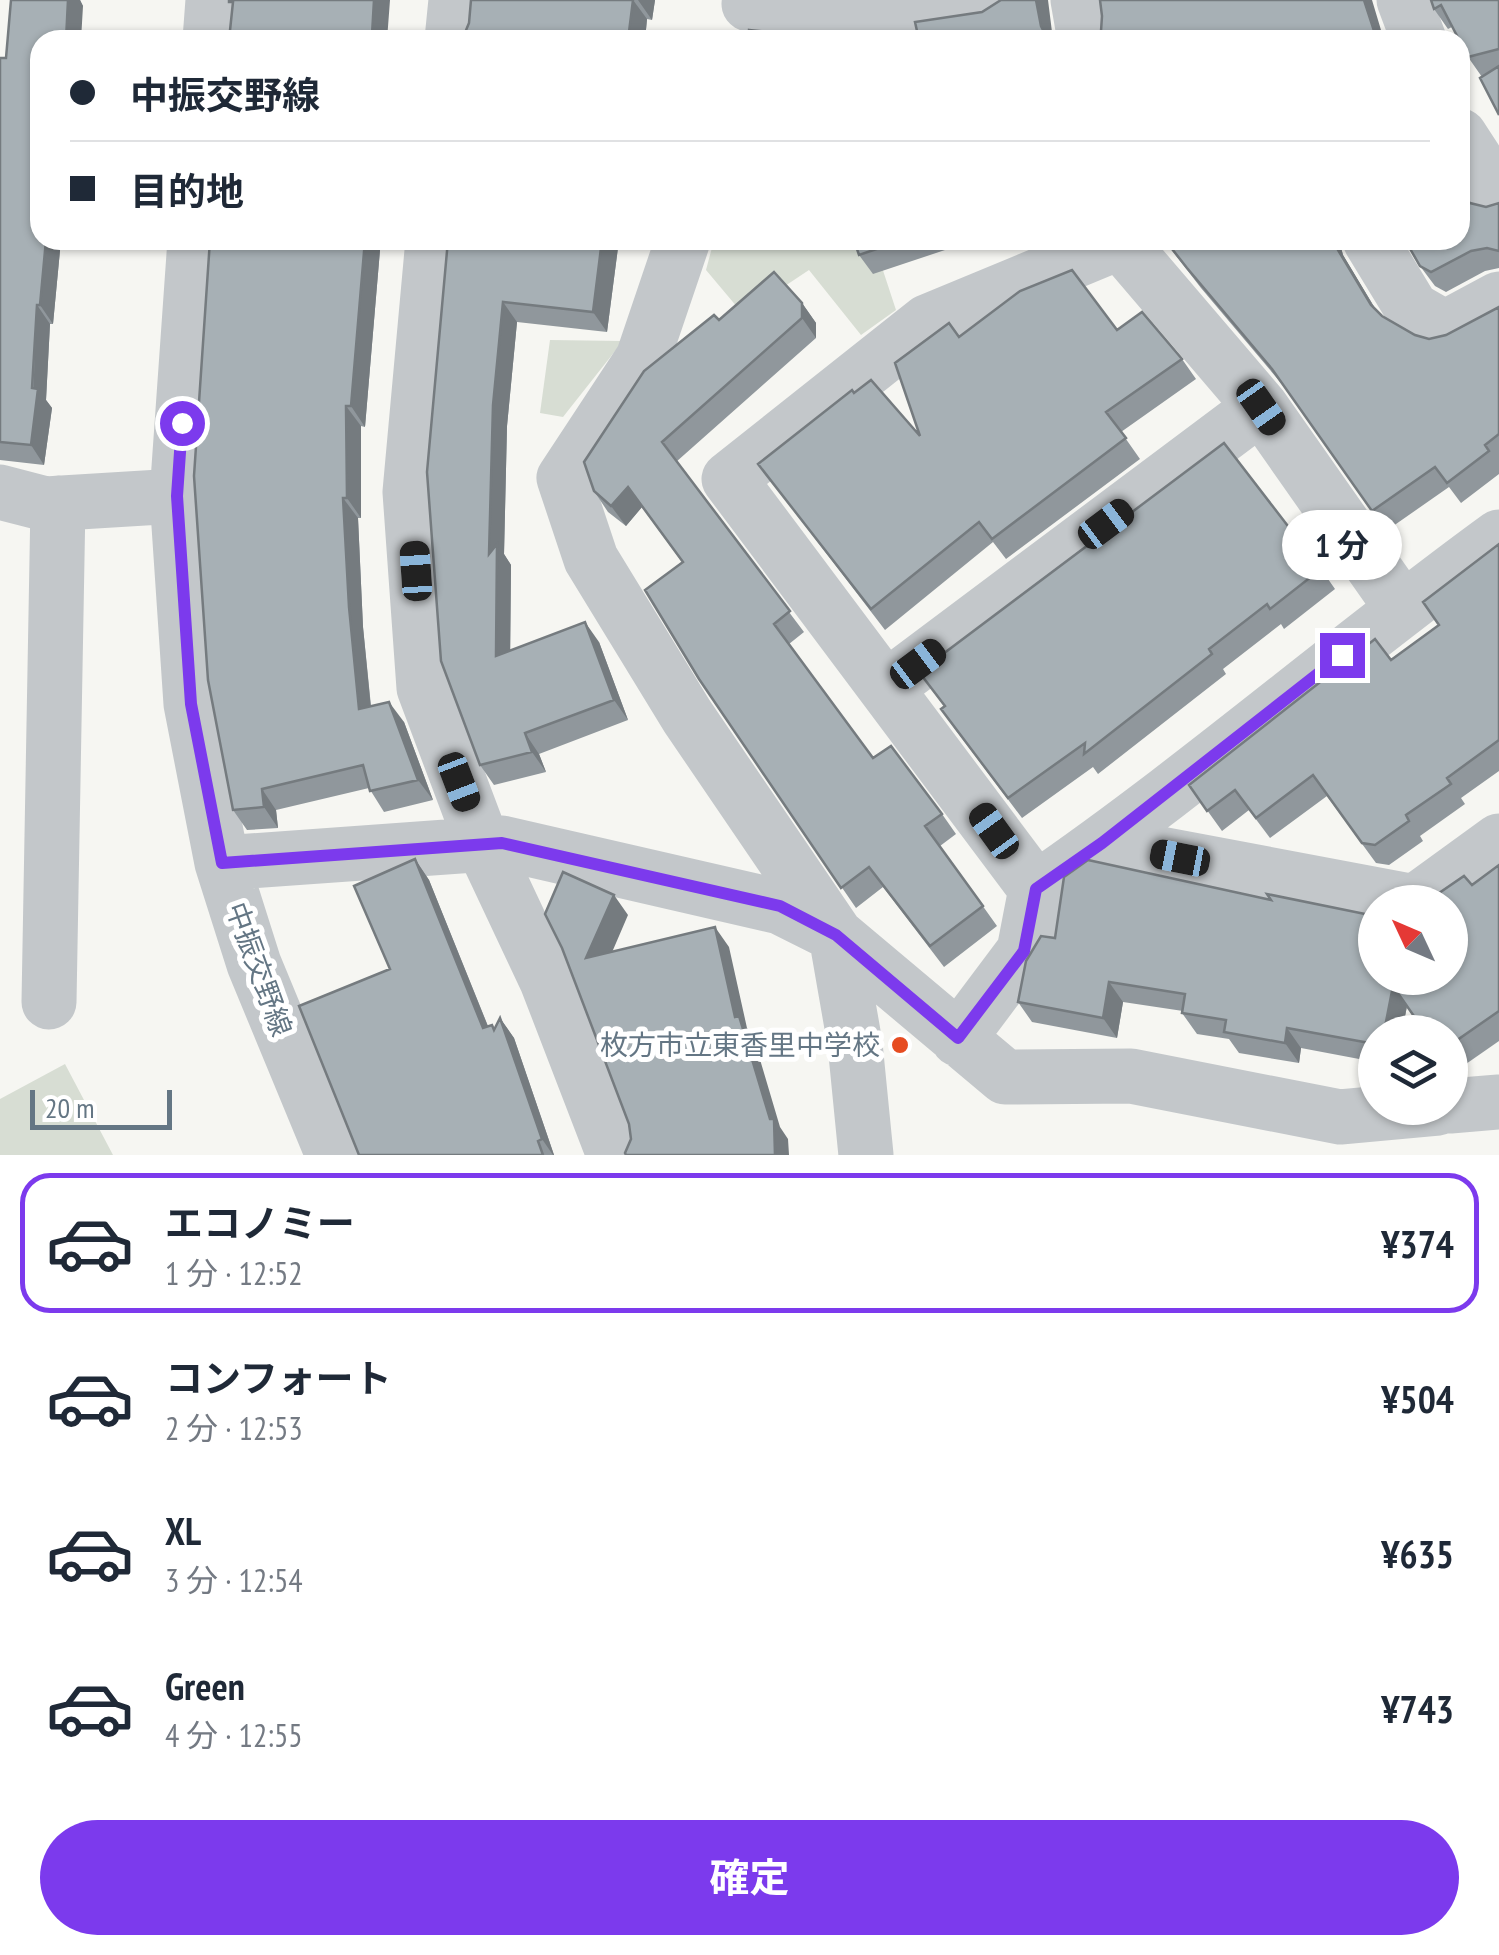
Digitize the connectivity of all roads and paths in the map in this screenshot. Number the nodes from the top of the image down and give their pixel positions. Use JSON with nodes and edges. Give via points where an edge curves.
{"nodes":[{"id":1,"x":213,"y":0,"type":"edge"},
{"id":2,"x":456,"y":0,"type":"edge"},
{"id":3,"x":991,"y":0,"type":"edge"},
{"id":4,"x":1078,"y":0,"type":"edge"},
{"id":5,"x":1404,"y":0,"type":"edge"},
{"id":6,"x":746,"y":15,"type":"edge"},
{"id":7,"x":211,"y":30,"type":"edge"},
{"id":8,"x":453,"y":30,"type":"edge"},
{"id":9,"x":1083,"y":30,"type":"edge"},
{"id":10,"x":1415,"y":30,"type":"edge"},
{"id":11,"x":1470,"y":151,"type":"edge"},
{"id":12,"x":1499,"y":196,"type":"edge"},
{"id":13,"x":195,"y":250,"type":"edge"},
{"id":14,"x":433,"y":250,"type":"edge"},
{"id":15,"x":680,"y":250,"type":"edge"},
{"id":16,"x":1101,"y":250,"type":"edge"},
{"id":17,"x":1127,"y":250,"type":"edge"},
{"id":18,"x":1376,"y":250,"type":"edge"},
{"id":19,"x":1499,"y":299,"type":"edge"},
{"id":20,"x":1261,"y":407,"type":"junction"},
{"id":21,"x":0,"y":492,"type":"edge"},
{"id":22,"x":177,"y":496,"type":"junction"},
{"id":23,"x":58,"y":503,"type":"junction"},
{"id":24,"x":1499,"y":538,"type":"edge"},
{"id":25,"x":1402,"y":608,"type":"junction"},
{"id":26,"x":888,"y":687,"type":"junction"},
{"id":27,"x":1499,"y":840,"type":"edge"},
{"id":28,"x":1102,"y":843,"type":"junction"},
{"id":29,"x":482,"y":844,"type":"junction"},
{"id":30,"x":222,"y":863,"type":"junction"},
{"id":31,"x":1036,"y":889,"type":"junction"},
{"id":32,"x":836,"y":935,"type":"junction"},
{"id":33,"x":49,"y":1002,"type":"dead end"},
{"id":34,"x":958,"y":1038,"type":"junction"},
{"id":35,"x":1499,"y":1102,"type":"edge"},
{"id":36,"x":1468,"y":1105,"type":"edge"},
{"id":37,"x":1358,"y":1115,"type":"edge"},
{"id":38,"x":333,"y":1155,"type":"edge"},
{"id":39,"x":614,"y":1155,"type":"edge"},
{"id":40,"x":866,"y":1155,"type":"edge"}],
"edges":[{"from":1,"to":7,"type":"street"},
{"from":2,"to":8,"type":"street"},
{"from":3,"to":6,"type":"street","via":[[850,18]]},
{"from":4,"to":9,"type":"street"},
{"from":5,"to":10,"type":"street"},
{"from":11,"to":12,"type":"street"},
{"from":13,"to":22,"type":"street","name":"中振交野線"},
{"from":14,"to":29,"type":"street","via":[[410,492],[424,688]]},
{"from":15,"to":32,"type":"street","via":[[643,358],[564,478],[591,559]]},
{"from":16,"to":26,"type":"street","via":[[927,322],[728,479]]},
{"from":17,"to":20,"type":"street"},
{"from":18,"to":19,"type":"street","via":[[1412,310],[1446,328]]},
{"from":20,"to":25,"type":"street"},
{"from":20,"to":26,"type":"street"},
{"from":21,"to":23,"type":"street"},
{"from":22,"to":23,"type":"street"},
{"from":22,"to":30,"type":"street","name":"中振交野線","via":[[191,704]]},
{"from":23,"to":33,"type":"street"},
{"from":24,"to":25,"type":"street"},
{"from":25,"to":28,"type":"street"},
{"from":26,"to":31,"type":"street"},
{"from":27,"to":28,"type":"street","via":[[1415,902]]},
{"from":28,"to":31,"type":"street"},
{"from":29,"to":30,"type":"street"},
{"from":29,"to":32,"type":"street","via":[[502,843],[780,906]]},
{"from":29,"to":39,"type":"street","via":[[548,981]]},
{"from":30,"to":38,"type":"street","name":"中振交野線","via":[[254,964]]},
{"from":31,"to":34,"type":"street","via":[[1024,951]]},
{"from":32,"to":34,"type":"street"},
{"from":32,"to":40,"type":"street"},
{"from":34,"to":37,"type":"street","via":[[1005,1077],[1131,1076]]},
{"from":35,"to":36,"type":"street"}]}
